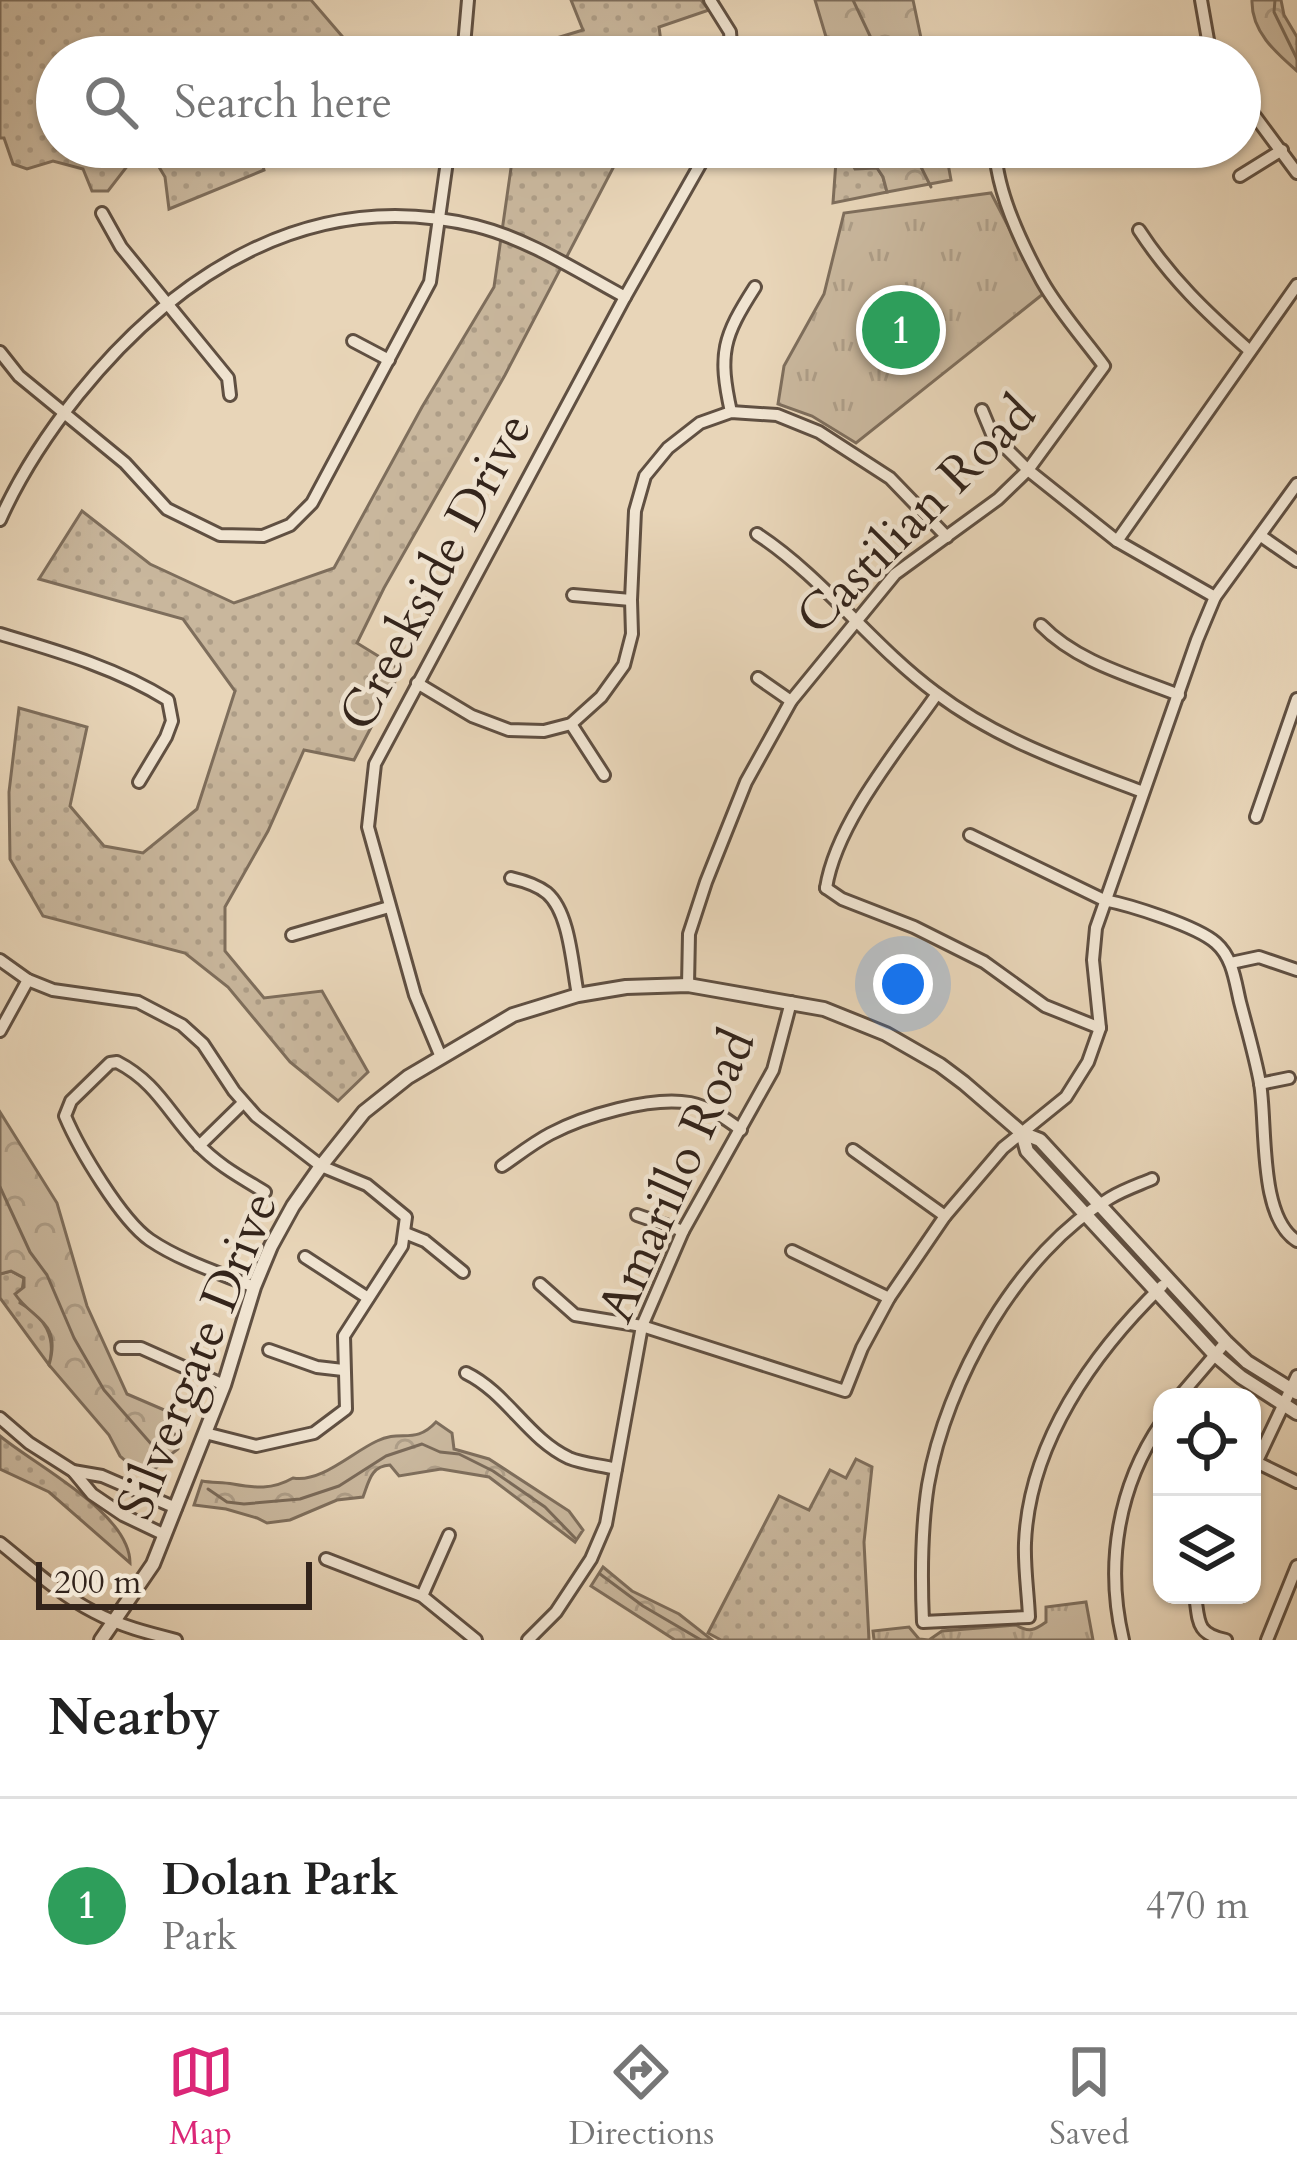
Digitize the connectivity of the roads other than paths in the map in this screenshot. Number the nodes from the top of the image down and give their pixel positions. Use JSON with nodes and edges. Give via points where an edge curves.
{"nodes":[{"id":1,"x":468,"y":0,"type":"edge"},
{"id":2,"x":710,"y":0,"type":"edge"},
{"id":3,"x":1201,"y":0,"type":"edge"},
{"id":4,"x":465,"y":36,"type":"edge"},
{"id":5,"x":730,"y":36,"type":"edge"},
{"id":6,"x":1207,"y":36,"type":"edge"},
{"id":7,"x":1261,"y":123,"type":"edge"},
{"id":8,"x":1282,"y":150,"type":"junction"},
{"id":9,"x":1261,"y":163,"type":"edge"},
{"id":10,"x":446,"y":168,"type":"edge"},
{"id":11,"x":698,"y":168,"type":"edge"},
{"id":12,"x":997,"y":168,"type":"edge"},
{"id":13,"x":1253,"y":168,"type":"edge"},
{"id":14,"x":1297,"y":173,"type":"edge"},
{"id":15,"x":1240,"y":176,"type":"dead end"},
{"id":16,"x":102,"y":213,"type":"dead end"},
{"id":17,"x":438,"y":220,"type":"junction"},
{"id":18,"x":1139,"y":230,"type":"dead end"},
{"id":19,"x":1297,"y":285,"type":"edge"},
{"id":20,"x":755,"y":287,"type":"dead end"},
{"id":21,"x":625,"y":297,"type":"junction"},
{"id":22,"x":166,"y":304,"type":"junction"},
{"id":23,"x":353,"y":341,"type":"dead end"},
{"id":24,"x":1250,"y":351,"type":"junction"},
{"id":25,"x":0,"y":352,"type":"edge"},
{"id":26,"x":389,"y":360,"type":"junction"},
{"id":27,"x":230,"y":395,"type":"dead end"},
{"id":28,"x":982,"y":410,"type":"dead end"},
{"id":29,"x":65,"y":412,"type":"junction"},
{"id":30,"x":730,"y":412,"type":"junction"},
{"id":31,"x":1028,"y":470,"type":"junction"},
{"id":32,"x":1297,"y":484,"type":"edge"},
{"id":33,"x":0,"y":520,"type":"edge"},
{"id":34,"x":757,"y":534,"type":"dead end"},
{"id":35,"x":1261,"y":536,"type":"junction"},
{"id":36,"x":947,"y":537,"type":"junction"},
{"id":37,"x":1117,"y":541,"type":"junction"},
{"id":38,"x":1297,"y":561,"type":"edge"},
{"id":39,"x":573,"y":595,"type":"dead end"},
{"id":40,"x":1215,"y":597,"type":"junction"},
{"id":41,"x":631,"y":600,"type":"junction"},
{"id":42,"x":855,"y":620,"type":"junction"},
{"id":43,"x":1041,"y":625,"type":"dead end"},
{"id":44,"x":0,"y":634,"type":"edge"},
{"id":45,"x":758,"y":678,"type":"dead end"},
{"id":46,"x":417,"y":683,"type":"junction"},
{"id":47,"x":937,"y":694,"type":"junction"},
{"id":48,"x":1179,"y":695,"type":"junction"},
{"id":49,"x":1297,"y":699,"type":"edge"},
{"id":50,"x":790,"y":701,"type":"junction"},
{"id":51,"x":571,"y":724,"type":"junction"},
{"id":52,"x":604,"y":775,"type":"dead end"},
{"id":53,"x":139,"y":782,"type":"dead end"},
{"id":54,"x":1143,"y":792,"type":"junction"},
{"id":55,"x":1256,"y":817,"type":"dead end"},
{"id":56,"x":970,"y":835,"type":"dead end"},
{"id":57,"x":512,"y":878,"type":"dead end"},
{"id":58,"x":1104,"y":900,"type":"junction"},
{"id":59,"x":389,"y":907,"type":"junction"},
{"id":60,"x":292,"y":935,"type":"dead end"},
{"id":61,"x":0,"y":960,"type":"edge"},
{"id":62,"x":1231,"y":963,"type":"junction"},
{"id":63,"x":1297,"y":970,"type":"edge"},
{"id":64,"x":28,"y":980,"type":"junction"},
{"id":65,"x":688,"y":985,"type":"junction"},
{"id":66,"x":578,"y":994,"type":"junction"},
{"id":67,"x":791,"y":1002,"type":"junction"},
{"id":68,"x":1100,"y":1028,"type":"junction"},
{"id":69,"x":0,"y":1031,"type":"edge"},
{"id":70,"x":441,"y":1057,"type":"junction"},
{"id":71,"x":1289,"y":1078,"type":"dead end"},
{"id":72,"x":1260,"y":1084,"type":"junction"},
{"id":73,"x":243,"y":1103,"type":"junction"},
{"id":74,"x":741,"y":1130,"type":"junction"},
{"id":75,"x":1022,"y":1133,"type":"junction"},
{"id":76,"x":200,"y":1146,"type":"junction"},
{"id":77,"x":853,"y":1150,"type":"dead end"},
{"id":78,"x":320,"y":1166,"type":"junction"},
{"id":79,"x":502,"y":1166,"type":"dead end"},
{"id":80,"x":1152,"y":1179,"type":"dead end"},
{"id":81,"x":265,"y":1192,"type":"dead end"},
{"id":82,"x":1100,"y":1205,"type":"junction"},
{"id":83,"x":638,"y":1215,"type":"dead end"},
{"id":84,"x":945,"y":1216,"type":"junction"},
{"id":85,"x":1086,"y":1216,"type":"junction"},
{"id":86,"x":683,"y":1231,"type":"junction"},
{"id":87,"x":405,"y":1233,"type":"junction"},
{"id":88,"x":1297,"y":1241,"type":"edge"},
{"id":89,"x":792,"y":1251,"type":"dead end"},
{"id":90,"x":305,"y":1257,"type":"dead end"},
{"id":91,"x":463,"y":1272,"type":"dead end"},
{"id":92,"x":1168,"y":1280,"type":"junction"},
{"id":93,"x":540,"y":1284,"type":"dead end"},
{"id":94,"x":254,"y":1287,"type":"junction"},
{"id":95,"x":1156,"y":1292,"type":"junction"},
{"id":96,"x":368,"y":1298,"type":"junction"},
{"id":97,"x":889,"y":1298,"type":"junction"},
{"id":98,"x":642,"y":1326,"type":"junction"},
{"id":99,"x":1226,"y":1342,"type":"junction"},
{"id":100,"x":121,"y":1348,"type":"dead end"},
{"id":101,"x":269,"y":1350,"type":"dead end"},
{"id":102,"x":1215,"y":1355,"type":"junction"},
{"id":103,"x":343,"y":1370,"type":"junction"},
{"id":104,"x":466,"y":1373,"type":"dead end"},
{"id":105,"x":224,"y":1385,"type":"junction"},
{"id":106,"x":1295,"y":1386,"type":"edge"},
{"id":107,"x":1187,"y":1388,"type":"edge"},
{"id":108,"x":1283,"y":1406,"type":"junction"},
{"id":109,"x":1297,"y":1413,"type":"edge"},
{"id":110,"x":0,"y":1418,"type":"edge"},
{"id":111,"x":205,"y":1432,"type":"junction"},
{"id":112,"x":1153,"y":1438,"type":"edge"},
{"id":113,"x":1261,"y":1448,"type":"edge"},
{"id":114,"x":1261,"y":1465,"type":"edge"},
{"id":115,"x":616,"y":1469,"type":"junction"},
{"id":116,"x":73,"y":1471,"type":"junction"},
{"id":117,"x":1297,"y":1482,"type":"edge"},
{"id":118,"x":176,"y":1508,"type":"junction"},
{"id":119,"x":165,"y":1535,"type":"junction"},
{"id":120,"x":449,"y":1535,"type":"dead end"},
{"id":121,"x":0,"y":1543,"type":"edge"},
{"id":122,"x":326,"y":1559,"type":"dead end"},
{"id":123,"x":1297,"y":1566,"type":"edge"},
{"id":124,"x":422,"y":1596,"type":"junction"},
{"id":125,"x":1197,"y":1604,"type":"edge"},
{"id":126,"x":115,"y":1621,"type":"junction"},
{"id":127,"x":101,"y":1640,"type":"edge"},
{"id":128,"x":176,"y":1640,"type":"edge"},
{"id":129,"x":476,"y":1640,"type":"edge"},
{"id":130,"x":528,"y":1640,"type":"edge"},
{"id":131,"x":1123,"y":1640,"type":"edge"},
{"id":132,"x":1226,"y":1640,"type":"edge"},
{"id":133,"x":1267,"y":1640,"type":"edge"}],
"edges":[{"from":1,"to":4,"type":"street"},
{"from":2,"to":5,"type":"street"},
{"from":3,"to":6,"type":"street"},
{"from":7,"to":8,"type":"street"},
{"from":8,"to":9,"type":"street"},
{"from":8,"to":14,"type":"street"},
{"from":10,"to":17,"type":"street"},
{"from":11,"to":21,"type":"street","name":"Creekside Drive"},
{"from":12,"to":31,"type":"street","name":"Castilian Road","via":[[1043,283],[1104,366]]},
{"from":13,"to":15,"type":"street"},
{"from":16,"to":22,"type":"street"},
{"from":17,"to":21,"type":"street","via":[[512,238]]},
{"from":17,"to":22,"type":"street","via":[[398,215],[297,230],[231,259]]},
{"from":17,"to":26,"type":"street","via":[[430,282]]},
{"from":18,"to":24,"type":"street","via":[[1190,298]]},
{"from":19,"to":24,"type":"street"},
{"from":20,"to":30,"type":"street","via":[[724,344]]},
{"from":21,"to":46,"type":"street","name":"Creekside Drive"},
{"from":22,"to":27,"type":"street","via":[[228,379]]},
{"from":22,"to":29,"type":"street"},
{"from":23,"to":26,"type":"street"},
{"from":24,"to":37,"type":"street"},
{"from":25,"to":29,"type":"street"},
{"from":26,"to":29,"type":"street","via":[[312,502],[290,525],[263,536],[220,535],[167,509]]},
{"from":28,"to":31,"type":"street","via":[[992,434]]},
{"from":29,"to":33,"type":"street"},
{"from":30,"to":36,"type":"street","via":[[777,415],[819,431],[890,478]]},
{"from":30,"to":41,"type":"street","via":[[700,423],[645,476],[635,511]]},
{"from":31,"to":36,"type":"street","name":"Castilian Road"},
{"from":31,"to":37,"type":"street"},
{"from":32,"to":35,"type":"street"},
{"from":34,"to":42,"type":"street"},
{"from":35,"to":38,"type":"street"},
{"from":35,"to":40,"type":"street"},
{"from":36,"to":42,"type":"street","name":"Castilian Road","via":[[895,574]]},
{"from":37,"to":40,"type":"street"},
{"from":39,"to":41,"type":"street"},
{"from":40,"to":48,"type":"street"},
{"from":41,"to":51,"type":"street","via":[[623,665]]},
{"from":42,"to":47,"type":"street"},
{"from":42,"to":50,"type":"street","name":"Castilian Road"},
{"from":43,"to":48,"type":"street","via":[[1084,658]]},
{"from":44,"to":53,"type":"street","via":[[76,657],[168,700],[172,721]]},
{"from":45,"to":50,"type":"street"},
{"from":46,"to":51,"type":"street","via":[[509,730]]},
{"from":46,"to":59,"type":"street","name":"Creekside Drive","via":[[374,764],[368,826]]},
{"from":47,"to":54,"type":"street","via":[[1035,752]]},
{"from":47,"to":68,"type":"street","via":[[857,810],[820,890],[914,927],[1046,1006]]},
{"from":48,"to":54,"type":"street"},
{"from":49,"to":55,"type":"street"},
{"from":50,"to":65,"type":"street","name":"Castilian Road","via":[[706,882],[689,934]]},
{"from":51,"to":52,"type":"street"},
{"from":54,"to":58,"type":"street"},
{"from":56,"to":58,"type":"street"},
{"from":57,"to":66,"type":"street","via":[[550,895],[563,916]]},
{"from":58,"to":62,"type":"street","via":[[1197,932]]},
{"from":58,"to":68,"type":"street","via":[[1093,960]]},
{"from":59,"to":60,"type":"street"},
{"from":59,"to":70,"type":"street","name":"Creekside Drive"},
{"from":61,"to":64,"type":"street"},
{"from":62,"to":63,"type":"street","via":[[1259,957]]},
{"from":62,"to":72,"type":"street"},
{"from":64,"to":69,"type":"street"},
{"from":64,"to":73,"type":"street","via":[[160,1012],[203,1044]]},
{"from":65,"to":66,"type":"street","name":"Silvergate Drive"},
{"from":65,"to":67,"type":"street","name":"Silvergate Drive"},
{"from":66,"to":70,"type":"street","name":"Silvergate Drive","via":[[513,1016]]},
{"from":67,"to":74,"type":"street","name":"Amarillo Road","via":[[773,1070]]},
{"from":67,"to":75,"type":"street","name":"Silvergate Drive","via":[[915,1050]]},
{"from":68,"to":75,"type":"street","via":[[1066,1096]]},
{"from":70,"to":78,"type":"street","name":"Silvergate Drive","via":[[364,1112]]},
{"from":71,"to":72,"type":"street"},
{"from":72,"to":88,"type":"street","via":[[1271,1196],[1276,1217]]},
{"from":73,"to":76,"type":"street"},
{"from":73,"to":78,"type":"street"},
{"from":74,"to":79,"type":"street","via":[[687,1102],[647,1103],[551,1133]]},
{"from":74,"to":86,"type":"street","name":"Amarillo Road"},
{"from":75,"to":82,"type":"street","name":"Silvergate Drive","via":[[1040,1140]]},
{"from":75,"to":84,"type":"street"},
{"from":75,"to":85,"type":"street","name":"Silvergate Drive","via":[[1028,1151]]},
{"from":76,"to":81,"type":"street"},
{"from":76,"to":94,"type":"street","via":[[154,1088],[117,1062],[71,1101],[65,1116],[147,1238]]},
{"from":77,"to":84,"type":"street"},
{"from":78,"to":87,"type":"street","via":[[367,1185],[406,1217]]},
{"from":78,"to":94,"type":"street","name":"Silvergate Drive"},
{"from":80,"to":82,"type":"street"},
{"from":82,"to":85,"type":"street"},
{"from":82,"to":92,"type":"street","name":"Silvergate Drive"},
{"from":83,"to":86,"type":"street"},
{"from":84,"to":97,"type":"street"},
{"from":85,"to":95,"type":"street","name":"Silvergate Drive"},
{"from":85,"to":95,"type":"street","via":[[1022,1278],[951,1402],[928,1486],[923,1622],[1029,1617],[1025,1542],[1046,1450],[1076,1388]]},
{"from":86,"to":98,"type":"street","name":"Amarillo Road"},
{"from":87,"to":91,"type":"street"},
{"from":87,"to":96,"type":"street"},
{"from":89,"to":97,"type":"street"},
{"from":90,"to":96,"type":"street"},
{"from":92,"to":95,"type":"street"},
{"from":92,"to":99,"type":"street","name":"Silvergate Drive"},
{"from":93,"to":98,"type":"street","via":[[575,1315]]},
{"from":94,"to":105,"type":"street","name":"Silvergate Drive"},
{"from":95,"to":102,"type":"street","name":"Silvergate Drive"},
{"from":96,"to":103,"type":"street","via":[[344,1336]]},
{"from":97,"to":98,"type":"street","via":[[845,1391]]},
{"from":98,"to":115,"type":"street","name":"Amarillo Road"},
{"from":99,"to":102,"type":"street"},
{"from":99,"to":106,"type":"street","name":"Silvergate Drive"},
{"from":100,"to":105,"type":"street","via":[[141,1348]]},
{"from":101,"to":103,"type":"street"},
{"from":102,"to":107,"type":"street"},
{"from":102,"to":108,"type":"street","name":"Silvergate Drive"},
{"from":103,"to":111,"type":"street","via":[[346,1409],[314,1433],[256,1446]]},
{"from":104,"to":115,"type":"street","via":[[569,1457]]},
{"from":105,"to":111,"type":"street","name":"Silvergate Drive"},
{"from":106,"to":108,"type":"street"},
{"from":108,"to":109,"type":"street","name":"Silvergate Drive"},
{"from":108,"to":113,"type":"street"},
{"from":110,"to":116,"type":"street"},
{"from":111,"to":118,"type":"street","name":"Silvergate Drive"},
{"from":112,"to":131,"type":"street","via":[[1118,1524]]},
{"from":114,"to":117,"type":"street"},
{"from":115,"to":130,"type":"street","name":"Amarillo Road","via":[[591,1559]]},
{"from":116,"to":118,"type":"street"},
{"from":116,"to":119,"type":"street","via":[[123,1515]]},
{"from":118,"to":119,"type":"street","name":"Silvergate Drive"},
{"from":119,"to":126,"type":"street","name":"Silvergate Drive"},
{"from":120,"to":124,"type":"street"},
{"from":121,"to":126,"type":"street","via":[[68,1597]]},
{"from":122,"to":124,"type":"street"},
{"from":123,"to":133,"type":"street"},
{"from":124,"to":129,"type":"street"},
{"from":125,"to":132,"type":"street","via":[[1201,1628]]},
{"from":126,"to":127,"type":"street","name":"Silvergate Drive"},
{"from":126,"to":128,"type":"street"}]}
